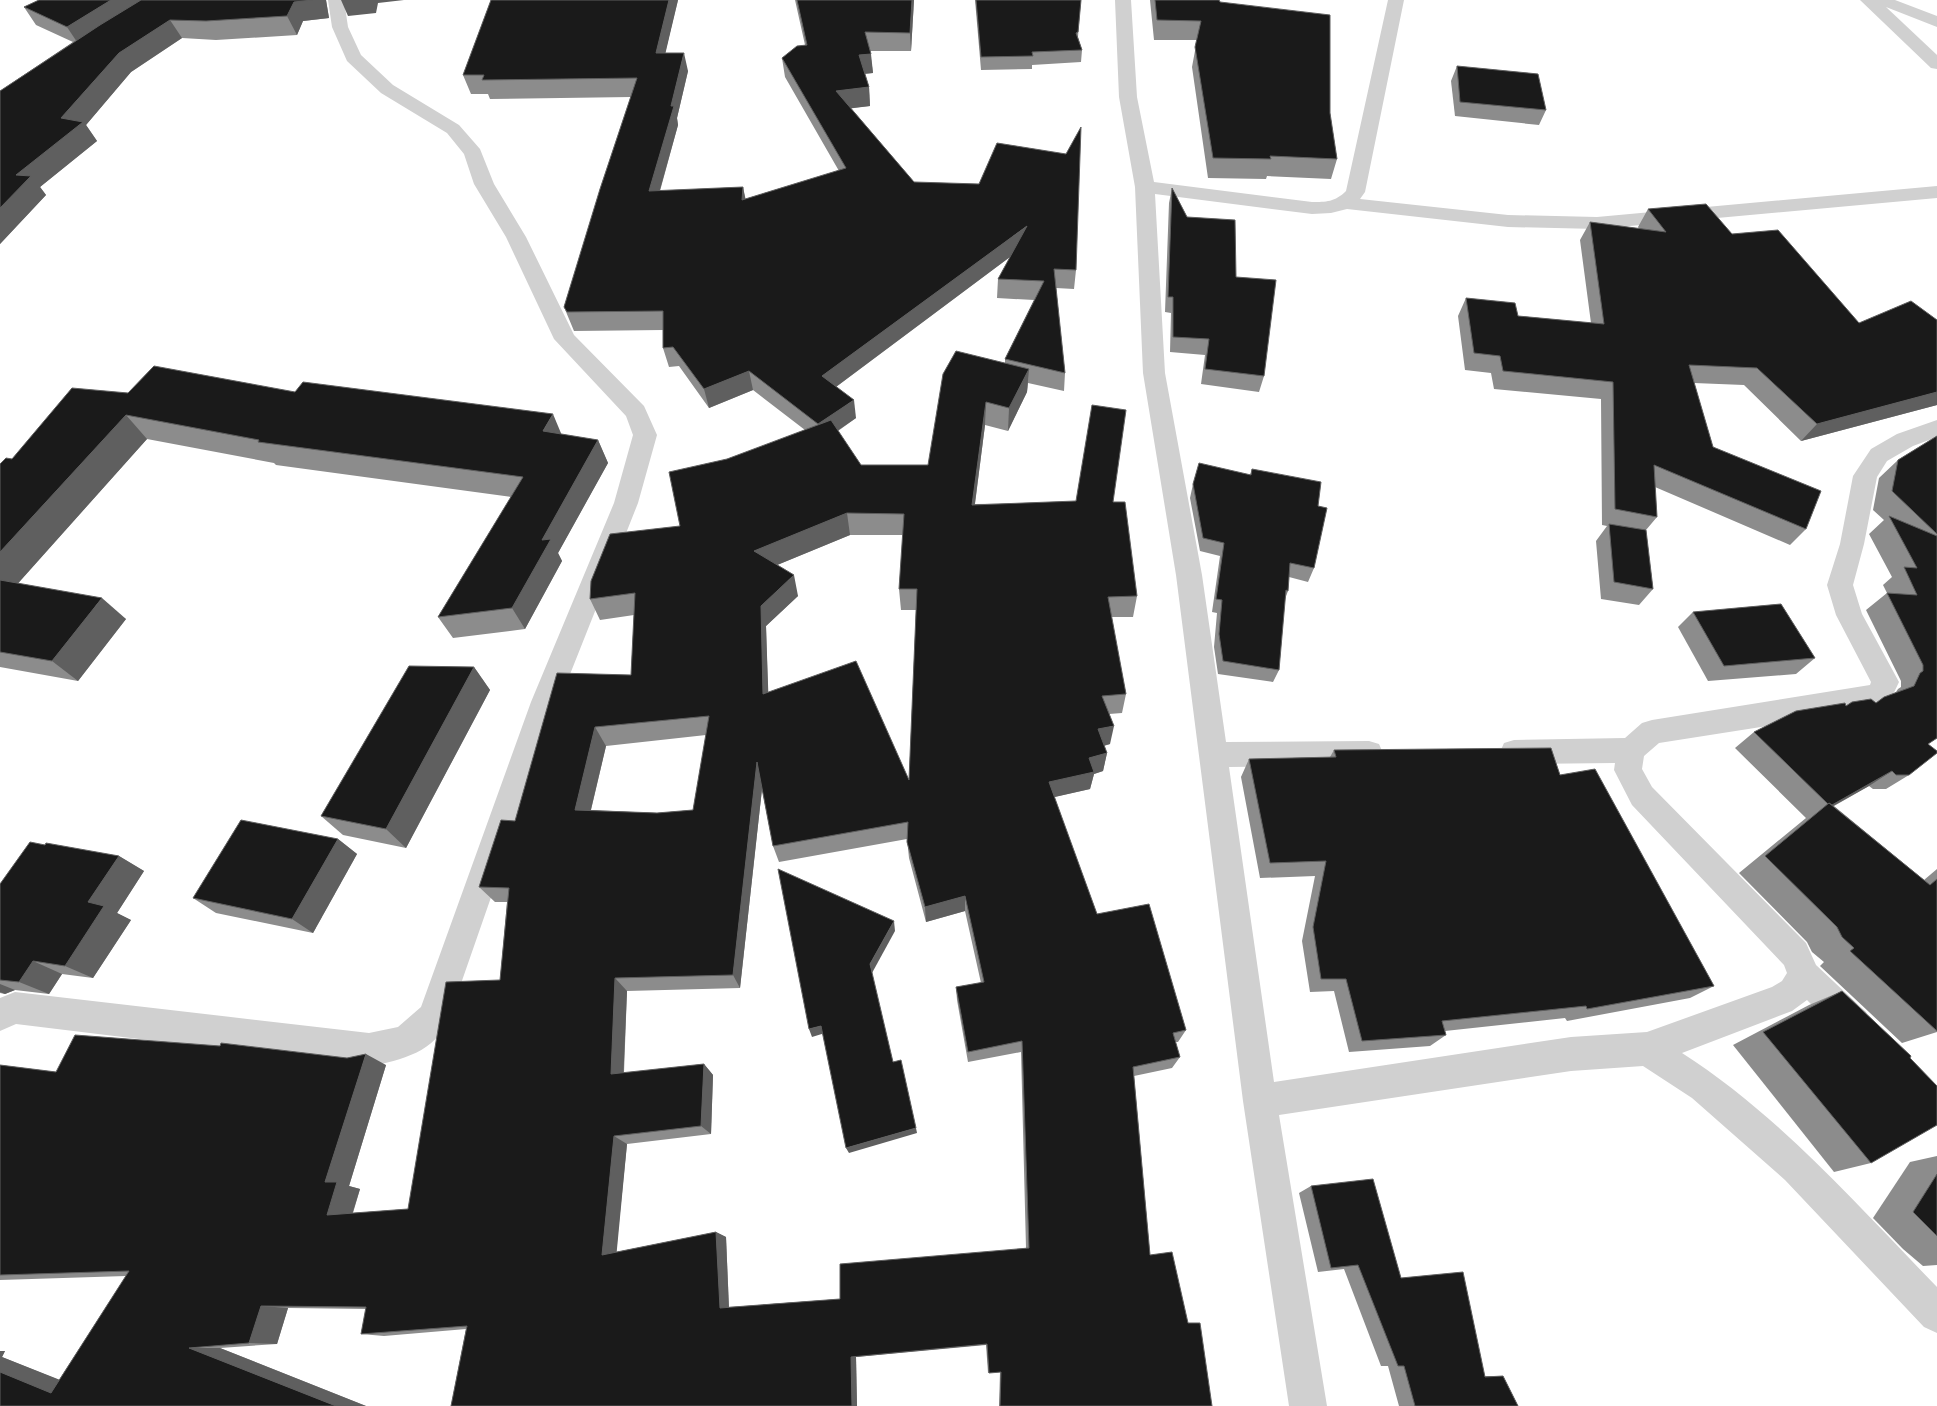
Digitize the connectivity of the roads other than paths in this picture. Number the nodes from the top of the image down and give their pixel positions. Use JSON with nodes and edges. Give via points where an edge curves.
{"nodes":[{"id":1,"x":336,"y":0,"type":"edge"},
{"id":2,"x":1123,"y":0,"type":"edge"},
{"id":3,"x":1396,"y":0,"type":"edge"},
{"id":4,"x":1868,"y":0,"type":"edge"},
{"id":5,"x":1881,"y":0,"type":"edge"},
{"id":6,"x":1937,"y":22,"type":"edge"},
{"id":7,"x":1937,"y":64,"type":"edge"},
{"id":8,"x":1145,"y":187,"type":"junction"},
{"id":9,"x":1937,"y":192,"type":"edge"},
{"id":10,"x":1346,"y":203,"type":"junction"},
{"id":11,"x":1937,"y":428,"type":"edge"},
{"id":12,"x":1631,"y":750,"type":"junction"},
{"id":13,"x":1492,"y":752,"type":"edge"},
{"id":14,"x":1392,"y":753,"type":"edge"},
{"id":15,"x":1213,"y":755,"type":"junction"},
{"id":16,"x":1805,"y":976,"type":"junction"},
{"id":17,"x":0,"y":1015,"type":"edge"},
{"id":18,"x":1875,"y":1043,"type":"edge"},
{"id":19,"x":1647,"y":1049,"type":"junction"},
{"id":20,"x":1260,"y":1101,"type":"junction"},
{"id":21,"x":1937,"y":1314,"type":"edge"},
{"id":22,"x":1308,"y":1406,"type":"edge"}],
"edges":[{"from":1,"to":17,"type":"street","via":[[340,27],[353,57],[387,89],[453,129],[473,153],[484,184],[516,237],[565,339],[636,412],[645,435],[626,503],[545,702],[433,1018],[406,1042],[369,1050],[15,1008]]},
{"from":2,"to":8,"type":"street","via":[[1128,97]]},
{"from":3,"to":10,"type":"street","via":[[1355,192]]},
{"from":4,"to":7,"type":"street"},
{"from":5,"to":6,"type":"street"},
{"from":8,"to":10,"type":"street","via":[[1312,208]]},
{"from":8,"to":15,"type":"street","via":[[1154,373],[1189,575]]},
{"from":9,"to":10,"type":"street","via":[[1598,223],[1508,221]]},
{"from":11,"to":12,"type":"street","via":[[1905,440],[1879,455],[1865,476],[1840,586],[1849,615],[1885,682],[1880,693],[1863,699],[1652,732]]},
{"from":12,"to":13,"type":"street"},
{"from":12,"to":16,"type":"street","via":[[1628,770],[1642,796],[1795,954]]},
{"from":14,"to":15,"type":"street"},
{"from":15,"to":20,"type":"street"},
{"from":16,"to":18,"type":"street"},
{"from":16,"to":19,"type":"street","via":[[1793,992],[1781,1000]]},
{"from":19,"to":20,"type":"street","via":[[1571,1054]]},
{"from":19,"to":21,"type":"street","via":[[1704,1086],[1798,1168]]},
{"from":20,"to":22,"type":"street"}]}
